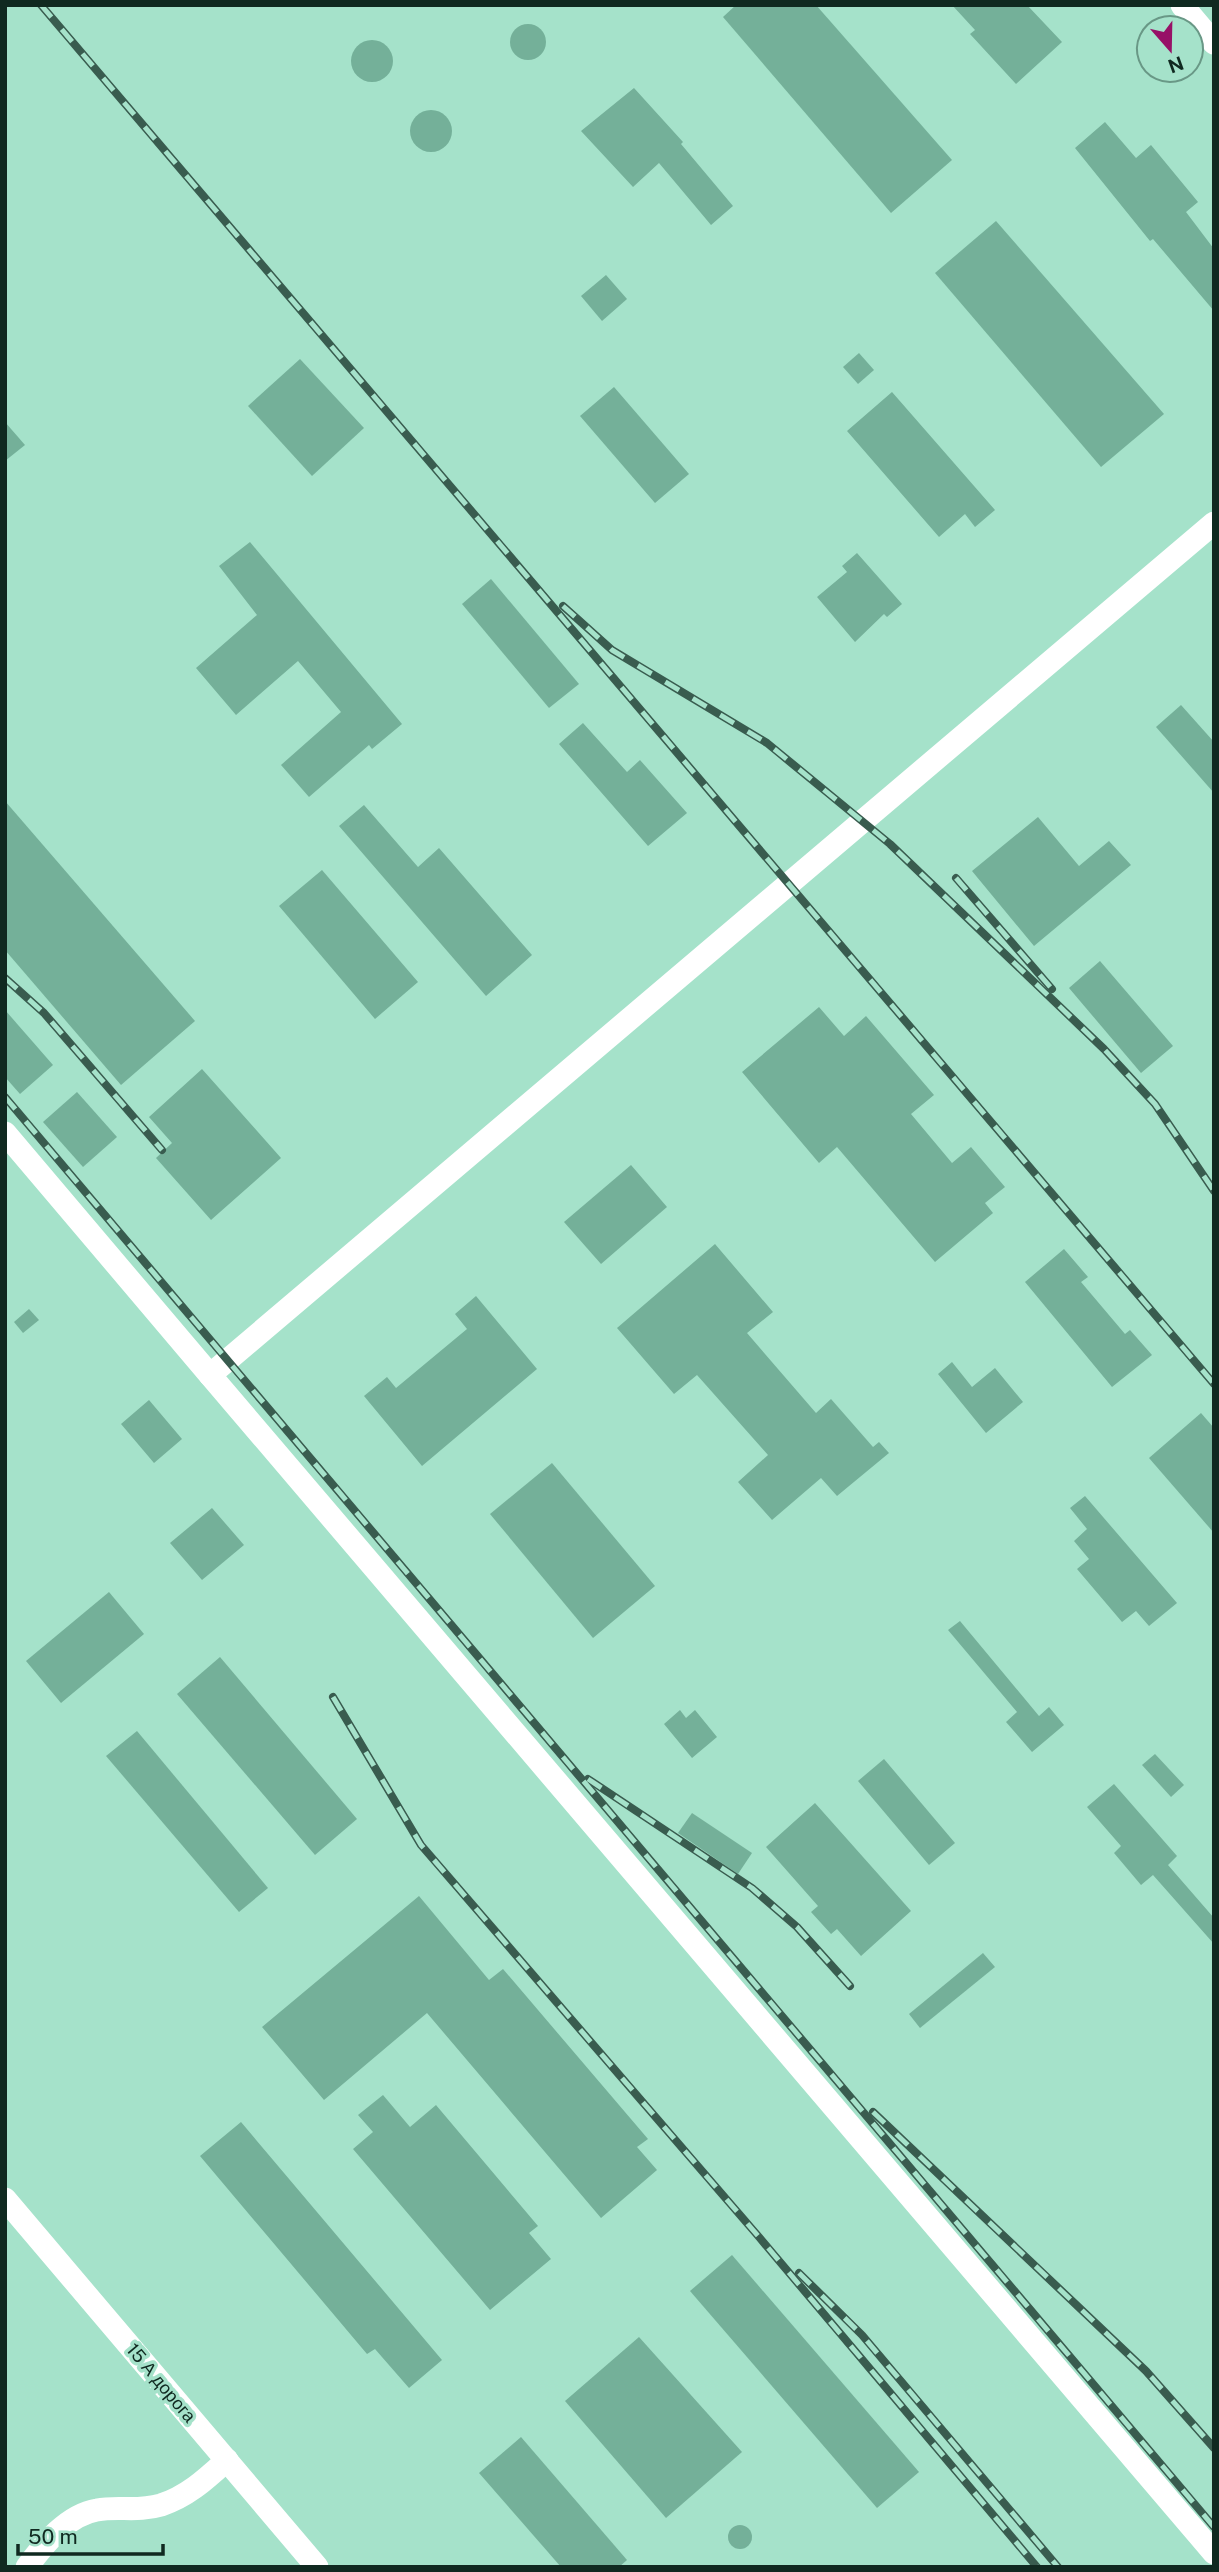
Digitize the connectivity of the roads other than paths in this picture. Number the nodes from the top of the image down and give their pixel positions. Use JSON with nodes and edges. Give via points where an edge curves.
{"nodes":[{"id":1,"x":1182,"y":5,"type":"edge"},
{"id":2,"x":1214,"y":43,"type":"edge"},
{"id":3,"x":1214,"y":523,"type":"edge"},
{"id":4,"x":5,"y":1133,"type":"edge"},
{"id":5,"x":210,"y":1376,"type":"junction"},
{"id":6,"x":5,"y":2199,"type":"edge"},
{"id":7,"x":227,"y":2460,"type":"junction"},
{"id":8,"x":1214,"y":2553,"type":"edge"},
{"id":9,"x":27,"y":2567,"type":"edge"},
{"id":10,"x":317,"y":2567,"type":"edge"}],
"edges":[{"from":1,"to":2,"type":"street"},
{"from":3,"to":5,"type":"street"},
{"from":4,"to":5,"type":"street"},
{"from":5,"to":8,"type":"street"},
{"from":6,"to":7,"type":"street","name":"15 А дорога"},
{"from":7,"to":9,"type":"street","via":[[191,2492],[161,2505],[138,2511],[96,2510],[80,2517],[44,2544]]},
{"from":7,"to":10,"type":"street","name":"15 А дорога"}]}
